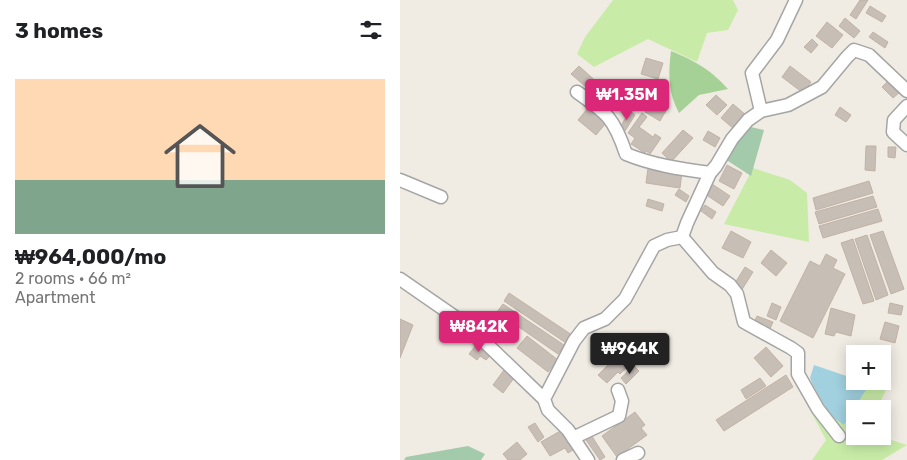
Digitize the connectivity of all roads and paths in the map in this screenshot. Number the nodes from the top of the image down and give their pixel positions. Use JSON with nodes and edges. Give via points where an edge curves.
{"nodes":[{"id":1,"x":796,"y":0,"type":"edge"},
{"id":2,"x":907,"y":91,"type":"edge"},
{"id":3,"x":577,"y":92,"type":"dead end"},
{"id":4,"x":907,"y":106,"type":"edge"},
{"id":5,"x":761,"y":111,"type":"junction"},
{"id":6,"x":907,"y":145,"type":"edge"},
{"id":7,"x":710,"y":172,"type":"junction"},
{"id":8,"x":400,"y":180,"type":"edge"},
{"id":9,"x":441,"y":198,"type":"dead end"},
{"id":10,"x":682,"y":237,"type":"junction"},
{"id":11,"x":400,"y":279,"type":"edge"},
{"id":12,"x":618,"y":390,"type":"dead end"},
{"id":13,"x":544,"y":399,"type":"junction"},
{"id":14,"x":839,"y":436,"type":"dead end"},
{"id":15,"x":574,"y":438,"type":"junction"},
{"id":16,"x":638,"y":453,"type":"dead end"},
{"id":17,"x":588,"y":460,"type":"edge"},
{"id":18,"x":623,"y":460,"type":"edge"}],
"edges":[{"from":1,"to":5,"type":"street","via":[[777,40],[752,72]]},
{"from":2,"to":5,"type":"street","via":[[869,55],[854,50],[822,87],[788,104]]},
{"from":3,"to":7,"type":"street","via":[[606,112],[619,132],[626,154],[663,166]]},
{"from":4,"to":6,"type":"street","via":[[894,120],[893,132]]},
{"from":5,"to":7,"type":"street","via":[[748,120],[732,139]]},
{"from":7,"to":10,"type":"street"},
{"from":8,"to":9,"type":"street"},
{"from":10,"to":13,"type":"street","via":[[654,246],[625,299],[605,319],[584,328]]},
{"from":10,"to":14,"type":"street","via":[[713,273],[730,285],[744,322],[798,353],[798,374],[818,409]]},
{"from":11,"to":13,"type":"street","via":[[468,326]]},
{"from":12,"to":15,"type":"street","via":[[622,401],[619,416]]},
{"from":13,"to":15,"type":"street","via":[[548,410]]},
{"from":15,"to":17,"type":"street"},
{"from":16,"to":18,"type":"street"}]}
